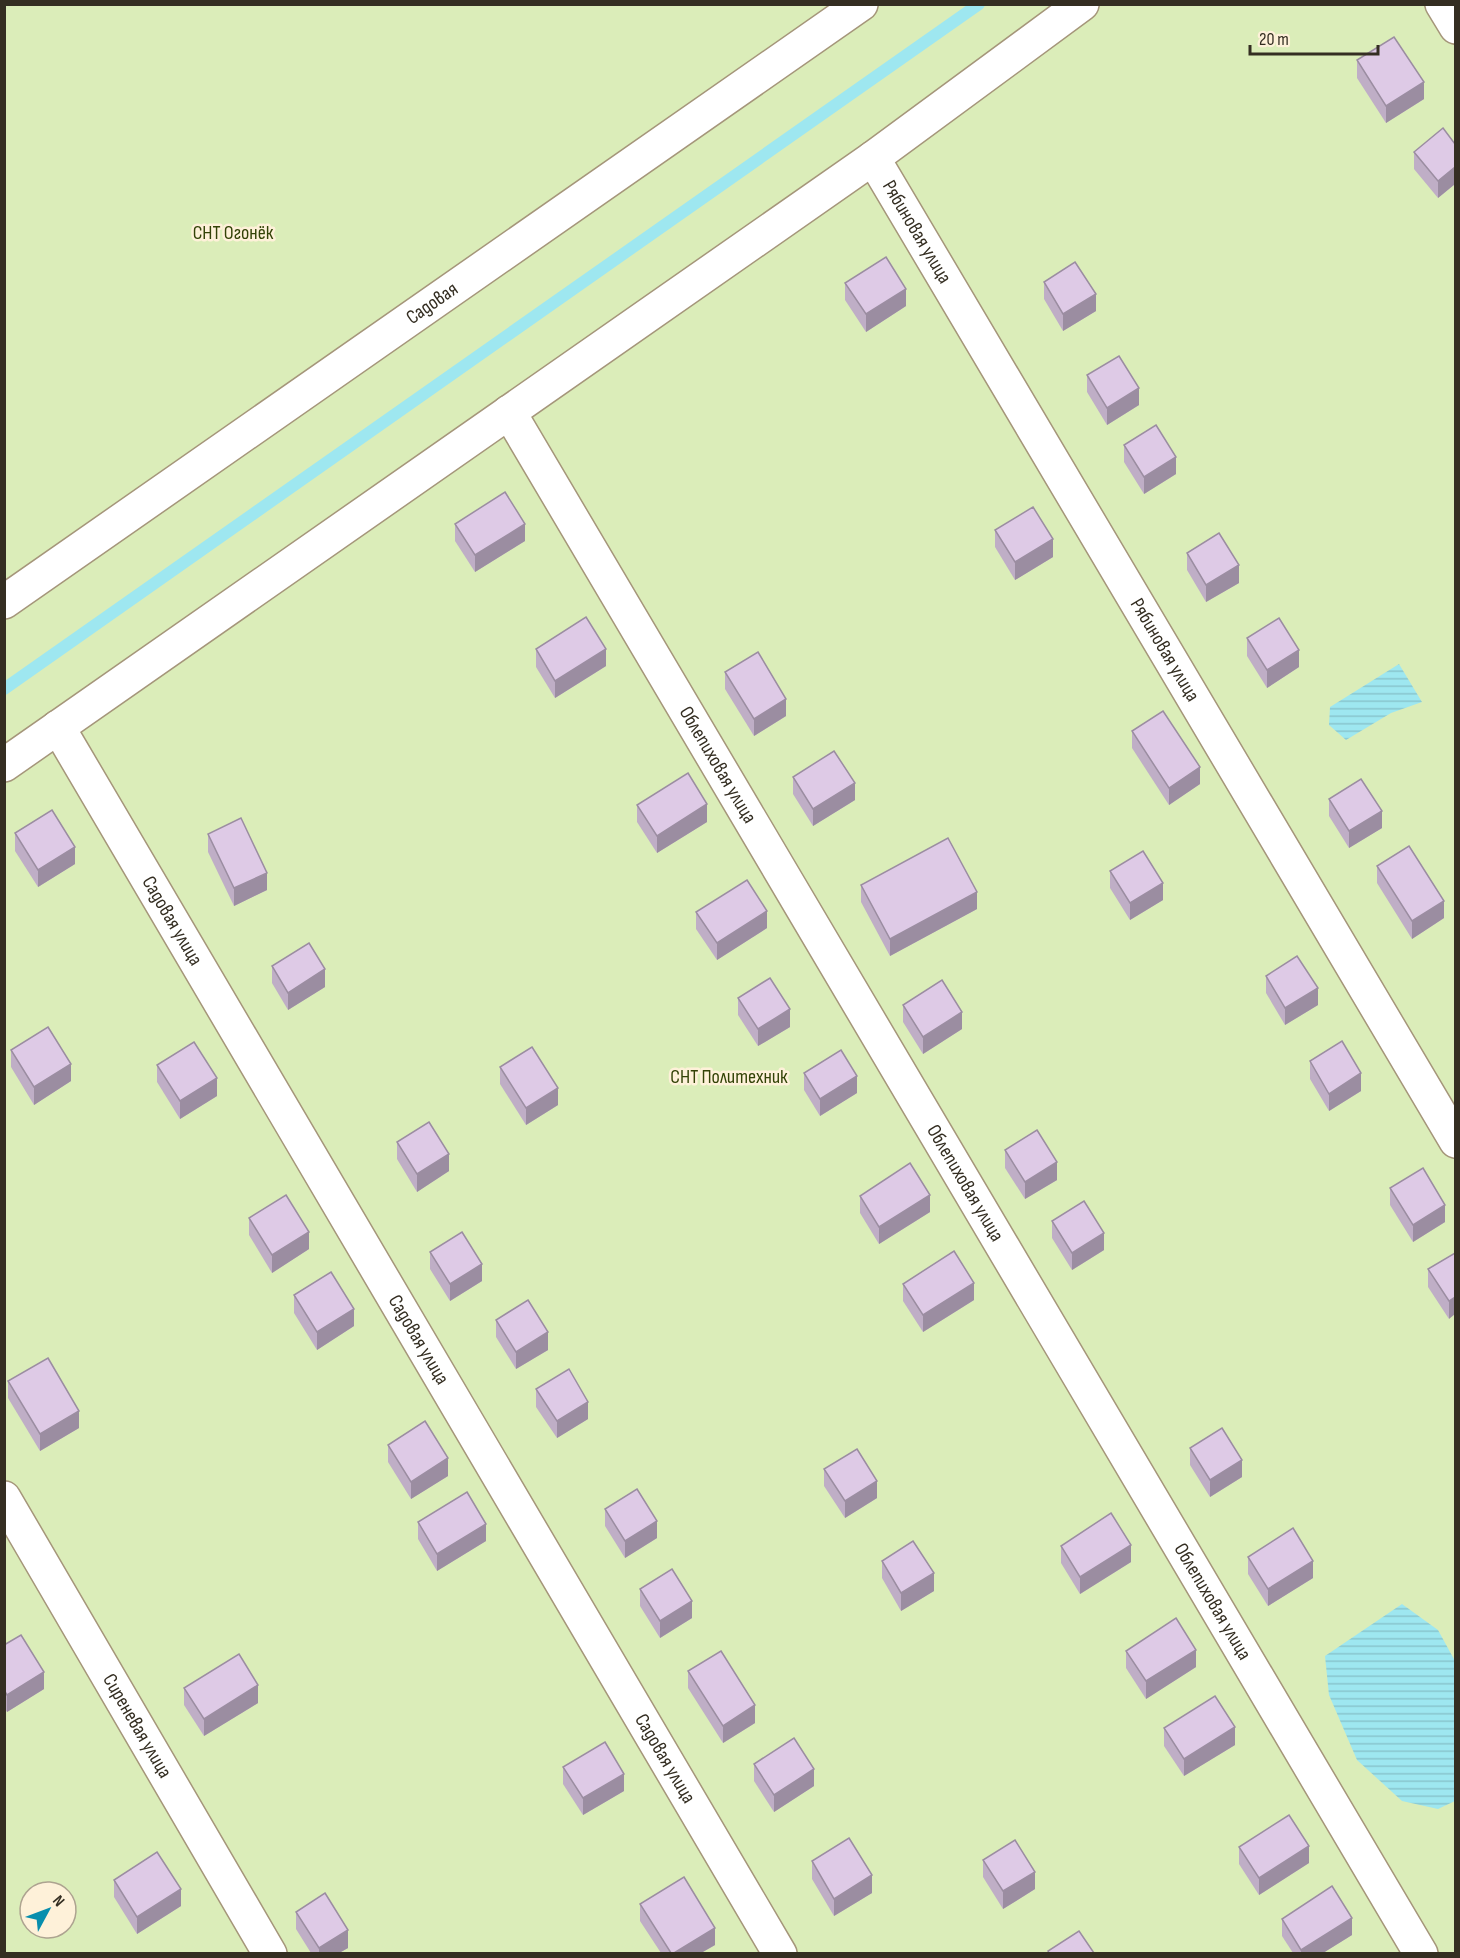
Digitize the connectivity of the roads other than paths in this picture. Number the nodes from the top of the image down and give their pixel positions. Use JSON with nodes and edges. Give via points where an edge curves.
{"nodes":[{"id":1,"x":861,"y":4,"type":"edge"},
{"id":2,"x":1082,"y":4,"type":"edge"},
{"id":3,"x":1442,"y":4,"type":"edge"},
{"id":4,"x":1455,"y":27,"type":"edge"},
{"id":5,"x":873,"y":158,"type":"junction"},
{"id":6,"x":508,"y":412,"type":"junction"},
{"id":7,"x":4,"y":602,"type":"edge"},
{"id":8,"x":58,"y":727,"type":"junction"},
{"id":9,"x":4,"y":765,"type":"edge"},
{"id":10,"x":1455,"y":1141,"type":"edge"},
{"id":11,"x":4,"y":1498,"type":"edge"},
{"id":12,"x":270,"y":1953,"type":"edge"},
{"id":13,"x":780,"y":1953,"type":"edge"},
{"id":14,"x":1421,"y":1953,"type":"edge"}],
"edges":[{"from":1,"to":7,"type":"lane","name":"Садовая"},
{"from":2,"to":5,"type":"lane"},
{"from":3,"to":4,"type":"lane"},
{"from":5,"to":6,"type":"lane"},
{"from":5,"to":10,"type":"lane","name":"Рябиновая улица"},
{"from":6,"to":8,"type":"lane"},
{"from":6,"to":14,"type":"lane","name":"Облепиховая улица"},
{"from":8,"to":9,"type":"lane"},
{"from":8,"to":13,"type":"lane","name":"Садовая улица"},
{"from":11,"to":12,"type":"lane","name":"Сиреневая улица"}]}
